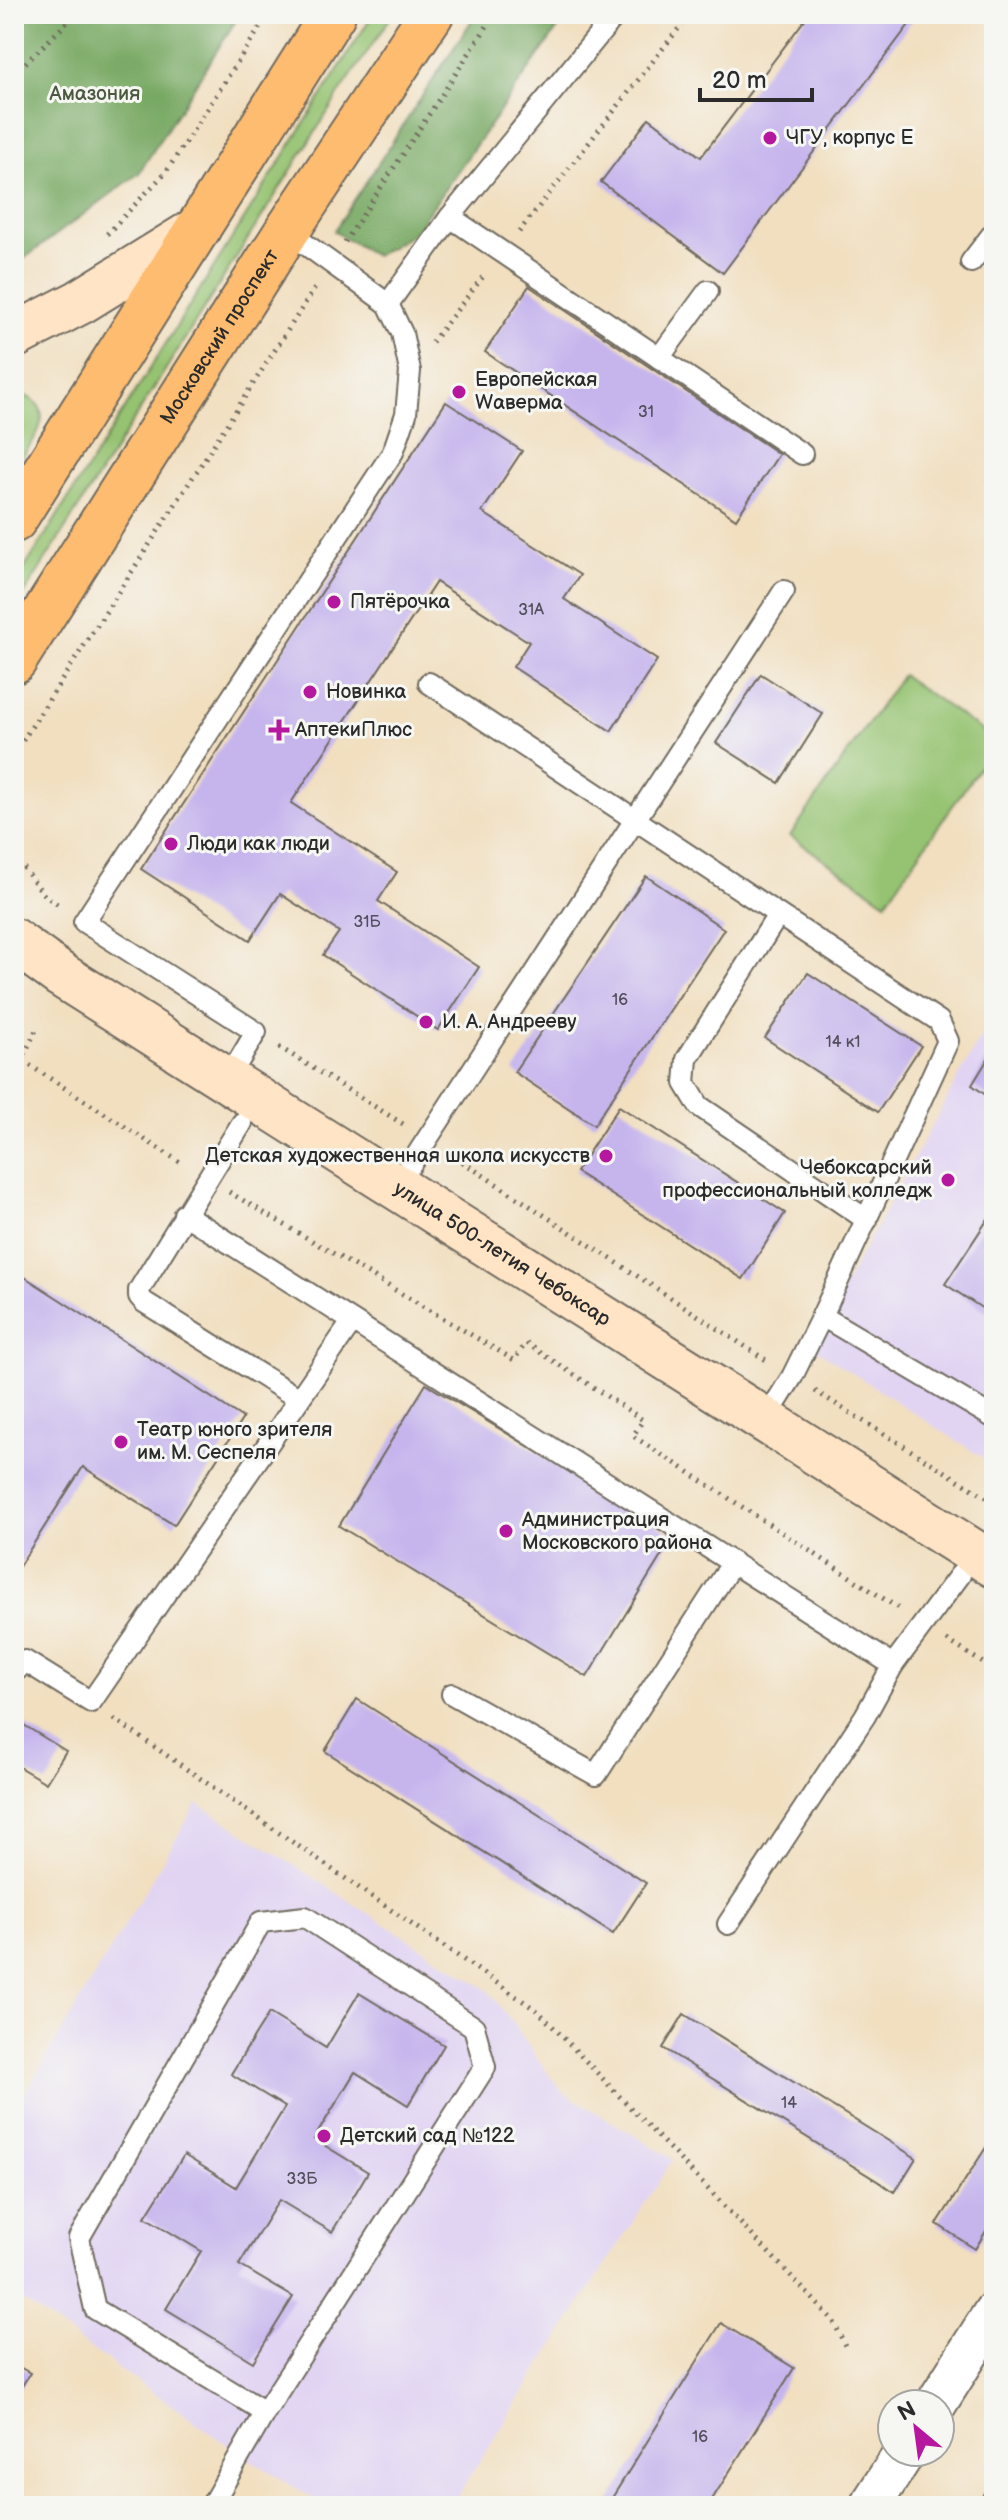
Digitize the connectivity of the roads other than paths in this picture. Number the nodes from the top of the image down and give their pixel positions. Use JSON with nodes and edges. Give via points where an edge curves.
{"nodes":[{"id":1,"x":333,"y":14,"type":"edge"},
{"id":2,"x":431,"y":14,"type":"edge"},
{"id":3,"x":616,"y":14,"type":"edge"},
{"id":4,"x":450,"y":217,"type":"junction"},
{"id":5,"x":198,"y":229,"type":"junction"},
{"id":6,"x":287,"y":231,"type":"junction"},
{"id":7,"x":994,"y":232,"type":"edge"},
{"id":8,"x":971,"y":262,"type":"dead end"},
{"id":9,"x":708,"y":291,"type":"dead end"},
{"id":10,"x":388,"y":304,"type":"junction"},
{"id":11,"x":14,"y":336,"type":"edge"},
{"id":12,"x":659,"y":358,"type":"junction"},
{"id":13,"x":802,"y":454,"type":"dead end"},
{"id":14,"x":14,"y":520,"type":"edge"},
{"id":15,"x":784,"y":591,"type":"dead end"},
{"id":16,"x":14,"y":661,"type":"edge"},
{"id":17,"x":429,"y":683,"type":"dead end"},
{"id":18,"x":634,"y":819,"type":"junction"},
{"id":19,"x":778,"y":915,"type":"junction"},
{"id":20,"x":14,"y":941,"type":"edge"},
{"id":21,"x":14,"y":976,"type":"edge"},
{"id":22,"x":235,"y":1101,"type":"junction"},
{"id":23,"x":388,"y":1199,"type":"junction"},
{"id":24,"x":184,"y":1214,"type":"junction"},
{"id":25,"x":867,"y":1220,"type":"junction"},
{"id":26,"x":822,"y":1316,"type":"junction"},
{"id":27,"x":352,"y":1322,"type":"junction"},
{"id":28,"x":299,"y":1399,"type":"junction"},
{"id":29,"x":994,"y":1418,"type":"edge"},
{"id":30,"x":758,"y":1431,"type":"junction"},
{"id":31,"x":733,"y":1562,"type":"junction"},
{"id":32,"x":981,"y":1572,"type":"edge"},
{"id":33,"x":893,"y":1665,"type":"junction"},
{"id":34,"x":14,"y":1673,"type":"edge"},
{"id":35,"x":452,"y":1694,"type":"dead end"},
{"id":36,"x":728,"y":1924,"type":"dead end"},
{"id":37,"x":994,"y":2312,"type":"edge"},
{"id":38,"x":946,"y":2388,"type":"edge"},
{"id":39,"x":265,"y":2412,"type":"junction"},
{"id":40,"x":895,"y":2468,"type":"edge"},
{"id":41,"x":211,"y":2506,"type":"edge"},
{"id":42,"x":870,"y":2506,"type":"edge"}],
"edges":[{"from":1,"to":5,"type":"main road"},
{"from":2,"to":6,"type":"main road","name":"Московский проспект"},
{"from":3,"to":4,"type":"lane"},
{"from":4,"to":10,"type":"lane"},
{"from":4,"to":12,"type":"lane"},
{"from":5,"to":11,"type":"street"},
{"from":5,"to":14,"type":"main road"},
{"from":6,"to":10,"type":"lane"},
{"from":6,"to":16,"type":"main road","name":"Московский проспект"},
{"from":7,"to":8,"type":"lane"},
{"from":9,"to":12,"type":"lane"},
{"from":10,"to":22,"type":"lane","via":[[402,333],[410,371],[406,414],[393,452],[84,922],[256,1032]]},
{"from":12,"to":13,"type":"lane"},
{"from":15,"to":18,"type":"lane"},
{"from":17,"to":18,"type":"lane"},
{"from":18,"to":19,"type":"lane"},
{"from":18,"to":23,"type":"lane"},
{"from":19,"to":25,"type":"lane","via":[[939,1021],[948,1041]]},
{"from":19,"to":25,"type":"lane","via":[[687,1059],[685,1083],[699,1106]]},
{"from":20,"to":22,"type":"street","name":"улица 500-летия Чебоксар"},
{"from":21,"to":22,"type":"street","name":"улица 500-летия Чебоксар"},
{"from":22,"to":23,"type":"street","name":"улица 500-летия Чебоксар"},
{"from":22,"to":24,"type":"lane"},
{"from":23,"to":30,"type":"street","name":"улица 500-летия Чебоксар"},
{"from":24,"to":27,"type":"lane"},
{"from":24,"to":28,"type":"lane","via":[[139,1296]]},
{"from":25,"to":26,"type":"lane"},
{"from":26,"to":29,"type":"lane"},
{"from":26,"to":30,"type":"lane"},
{"from":27,"to":28,"type":"lane"},
{"from":27,"to":31,"type":"lane"},
{"from":28,"to":34,"type":"lane","via":[[91,1702],[25,1661]]},
{"from":30,"to":32,"type":"street","name":"улица 500-летия Чебоксар"},
{"from":31,"to":33,"type":"lane"},
{"from":31,"to":35,"type":"lane","via":[[596,1775]]},
{"from":32,"to":33,"type":"lane","via":[[924,1625]]},
{"from":33,"to":36,"type":"lane"},
{"from":37,"to":38,"type":"street"},
{"from":39,"to":39,"type":"lane","via":[[485,2067],[474,2027],[305,1917],[261,1922],[79,2238],[95,2309]]},
{"from":39,"to":41,"type":"lane"},
{"from":40,"to":42,"type":"street"}]}
